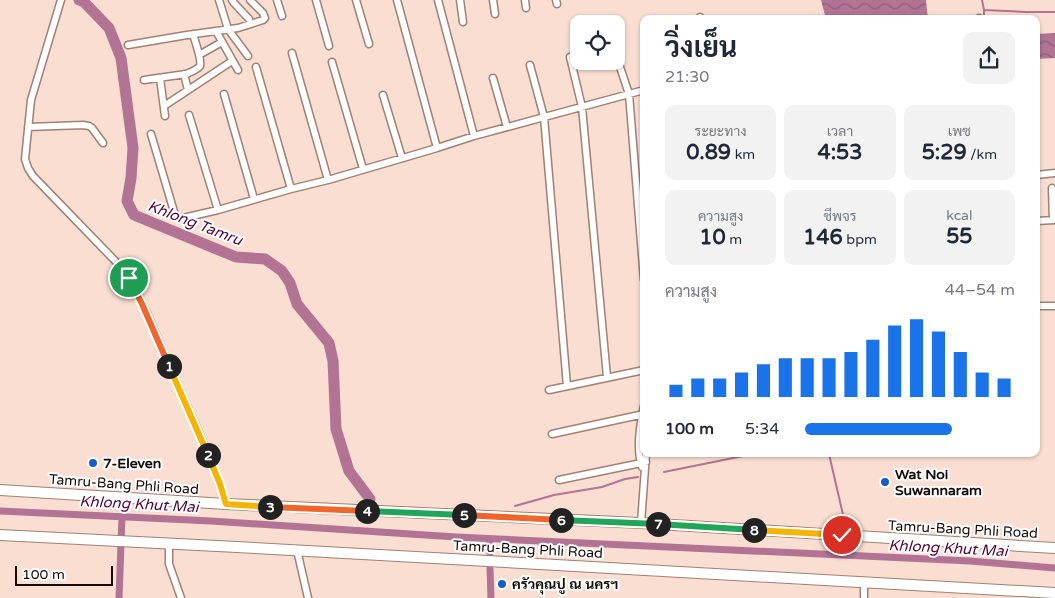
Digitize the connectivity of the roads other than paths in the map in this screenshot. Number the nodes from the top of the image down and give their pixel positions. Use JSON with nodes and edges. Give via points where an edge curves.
{"nodes":[{"id":1,"x":219,"y":0,"type":"edge"},
{"id":2,"x":232,"y":0,"type":"edge"},
{"id":3,"x":250,"y":0,"type":"edge"},
{"id":4,"x":277,"y":0,"type":"edge"},
{"id":5,"x":316,"y":0,"type":"edge"},
{"id":6,"x":356,"y":0,"type":"edge"},
{"id":7,"x":396,"y":0,"type":"edge"},
{"id":8,"x":438,"y":0,"type":"edge"},
{"id":9,"x":460,"y":0,"type":"edge"},
{"id":10,"x":493,"y":0,"type":"edge"},
{"id":11,"x":525,"y":0,"type":"edge"},
{"id":12,"x":60,"y":1,"type":"edge"},
{"id":13,"x":526,"y":8,"type":"dead end"},
{"id":14,"x":495,"y":14,"type":"dead end"},
{"id":15,"x":282,"y":16,"type":"dead end"},
{"id":16,"x":248,"y":19,"type":"dead end"},
{"id":17,"x":463,"y":22,"type":"dead end"},
{"id":18,"x":228,"y":29,"type":"junction"},
{"id":19,"x":216,"y":31,"type":"junction"},
{"id":20,"x":194,"y":34,"type":"junction"},
{"id":21,"x":222,"y":42,"type":"junction"},
{"id":22,"x":369,"y":44,"type":"dead end"},
{"id":23,"x":128,"y":45,"type":"dead end"},
{"id":24,"x":329,"y":46,"type":"dead end"},
{"id":25,"x":292,"y":53,"type":"dead end"},
{"id":26,"x":199,"y":55,"type":"junction"},
{"id":27,"x":248,"y":56,"type":"dead end"},
{"id":28,"x":232,"y":61,"type":"junction"},
{"id":29,"x":332,"y":62,"type":"dead end"},
{"id":30,"x":530,"y":66,"type":"dead end"},
{"id":31,"x":256,"y":67,"type":"dead end"},
{"id":32,"x":238,"y":70,"type":"dead end"},
{"id":33,"x":573,"y":70,"type":"edge"},
{"id":34,"x":621,"y":70,"type":"edge"},
{"id":35,"x":184,"y":74,"type":"junction"},
{"id":36,"x":160,"y":78,"type":"junction"},
{"id":37,"x":493,"y":78,"type":"dead end"},
{"id":38,"x":144,"y":80,"type":"dead end"},
{"id":39,"x":188,"y":90,"type":"junction"},
{"id":40,"x":640,"y":91,"type":"edge"},
{"id":41,"x":224,"y":94,"type":"dead end"},
{"id":42,"x":629,"y":94,"type":"junction"},
{"id":43,"x":384,"y":95,"type":"dead end"},
{"id":44,"x":164,"y":106,"type":"junction"},
{"id":45,"x":582,"y":107,"type":"junction"},
{"id":46,"x":189,"y":115,"type":"dead end"},
{"id":47,"x":165,"y":116,"type":"dead end"},
{"id":48,"x":544,"y":117,"type":"junction"},
{"id":49,"x":28,"y":127,"type":"junction"},
{"id":50,"x":507,"y":127,"type":"junction"},
{"id":51,"x":151,"y":134,"type":"dead end"},
{"id":52,"x":474,"y":136,"type":"junction"},
{"id":53,"x":103,"y":143,"type":"dead end"},
{"id":54,"x":437,"y":148,"type":"junction"},
{"id":55,"x":402,"y":158,"type":"junction"},
{"id":56,"x":363,"y":169,"type":"junction"},
{"id":57,"x":1055,"y":173,"type":"edge"},
{"id":58,"x":1040,"y":175,"type":"edge"},
{"id":59,"x":328,"y":180,"type":"junction"},
{"id":60,"x":291,"y":188,"type":"junction"},
{"id":61,"x":1052,"y":188,"type":"dead end"},
{"id":62,"x":254,"y":199,"type":"junction"},
{"id":63,"x":218,"y":210,"type":"junction"},
{"id":64,"x":1054,"y":220,"type":"edge"},
{"id":65,"x":1040,"y":221,"type":"edge"},
{"id":66,"x":640,"y":230,"type":"edge"},
{"id":67,"x":1040,"y":306,"type":"edge"},
{"id":68,"x":1055,"y":306,"type":"edge"},
{"id":69,"x":640,"y":371,"type":"edge"},
{"id":70,"x":607,"y":377,"type":"junction"},
{"id":71,"x":567,"y":386,"type":"junction"},
{"id":72,"x":549,"y":390,"type":"dead end"},
{"id":73,"x":640,"y":415,"type":"edge"},
{"id":74,"x":552,"y":434,"type":"dead end"},
{"id":75,"x":642,"y":457,"type":"edge"},
{"id":76,"x":645,"y":457,"type":"edge"},
{"id":77,"x":643,"y":462,"type":"junction"},
{"id":78,"x":559,"y":480,"type":"dead end"},
{"id":79,"x":0,"y":490,"type":"edge"},
{"id":80,"x":226,"y":504,"type":"junction"},
{"id":81,"x":641,"y":523,"type":"junction"},
{"id":82,"x":0,"y":535,"type":"edge"},
{"id":83,"x":169,"y":544,"type":"junction"},
{"id":84,"x":1055,"y":548,"type":"edge"},
{"id":85,"x":296,"y":550,"type":"junction"},
{"id":86,"x":864,"y":582,"type":"junction"},
{"id":87,"x":1055,"y":593,"type":"edge"},
{"id":88,"x":181,"y":598,"type":"edge"},
{"id":89,"x":308,"y":598,"type":"edge"},
{"id":90,"x":864,"y":598,"type":"edge"}],
"edges":[{"from":1,"to":18,"type":"street"},
{"from":2,"to":16,"type":"street"},
{"from":3,"to":18,"type":"street","via":[[263,13],[263,20]]},
{"from":4,"to":15,"type":"street"},
{"from":5,"to":24,"type":"street"},
{"from":6,"to":22,"type":"street"},
{"from":7,"to":54,"type":"street"},
{"from":8,"to":52,"type":"street"},
{"from":9,"to":17,"type":"street"},
{"from":10,"to":14,"type":"street"},
{"from":11,"to":13,"type":"street"},
{"from":12,"to":49,"type":"street","via":[[31,100]]},
{"from":18,"to":19,"type":"street"},
{"from":18,"to":27,"type":"street"},
{"from":19,"to":20,"type":"street"},
{"from":19,"to":21,"type":"street"},
{"from":20,"to":23,"type":"street"},
{"from":20,"to":26,"type":"street"},
{"from":21,"to":26,"type":"street"},
{"from":21,"to":28,"type":"street"},
{"from":25,"to":59,"type":"street"},
{"from":26,"to":35,"type":"street","via":[[199,67]]},
{"from":28,"to":32,"type":"street"},
{"from":28,"to":39,"type":"street"},
{"from":29,"to":56,"type":"street"},
{"from":30,"to":48,"type":"street"},
{"from":31,"to":60,"type":"street"},
{"from":33,"to":45,"type":"street"},
{"from":34,"to":42,"type":"street"},
{"from":35,"to":36,"type":"street"},
{"from":35,"to":39,"type":"street"},
{"from":36,"to":38,"type":"street"},
{"from":36,"to":44,"type":"street"},
{"from":37,"to":50,"type":"street"},
{"from":39,"to":44,"type":"street"},
{"from":40,"to":42,"type":"street"},
{"from":41,"to":62,"type":"street"},
{"from":42,"to":45,"type":"street"},
{"from":42,"to":66,"type":"street"},
{"from":43,"to":55,"type":"street"},
{"from":44,"to":47,"type":"street"},
{"from":45,"to":48,"type":"street"},
{"from":45,"to":70,"type":"street"},
{"from":46,"to":63,"type":"street"},
{"from":48,"to":50,"type":"street"},
{"from":48,"to":71,"type":"street"},
{"from":49,"to":53,"type":"street","via":[[89,126]]},
{"from":49,"to":80,"type":"street","via":[[25,159],[33,176],[129,278],[205,448]]},
{"from":50,"to":52,"type":"street"},
{"from":51,"to":63,"type":"street","via":[[175,215],[183,218]]},
{"from":52,"to":54,"type":"street"},
{"from":54,"to":55,"type":"street"},
{"from":55,"to":56,"type":"street"},
{"from":56,"to":59,"type":"street"},
{"from":57,"to":58,"type":"street"},
{"from":59,"to":60,"type":"street"},
{"from":60,"to":62,"type":"street"},
{"from":61,"to":64,"type":"street"},
{"from":62,"to":63,"type":"street"},
{"from":64,"to":65,"type":"street"},
{"from":67,"to":68,"type":"street"},
{"from":69,"to":70,"type":"street"},
{"from":70,"to":71,"type":"street"},
{"from":71,"to":72,"type":"street"},
{"from":73,"to":74,"type":"street"},
{"from":75,"to":77,"type":"street"},
{"from":76,"to":77,"type":"street"},
{"from":77,"to":78,"type":"street"},
{"from":77,"to":81,"type":"street"},
{"from":79,"to":80,"type":"main road","name":"Tamru-Bang Phli Road"},
{"from":80,"to":81,"type":"main road","name":"Tamru-Bang Phli Road"},
{"from":81,"to":84,"type":"main road","name":"Tamru-Bang Phli Road"},
{"from":82,"to":83,"type":"main road","name":"Tamru-Bang Phli Road"},
{"from":83,"to":85,"type":"main road","name":"Tamru-Bang Phli Road"},
{"from":83,"to":88,"type":"street","via":[[169,564]]},
{"from":85,"to":86,"type":"main road","name":"Tamru-Bang Phli Road"},
{"from":85,"to":89,"type":"street"},
{"from":86,"to":87,"type":"main road","name":"Tamru-Bang Phli Road"},
{"from":86,"to":90,"type":"street"}]}
